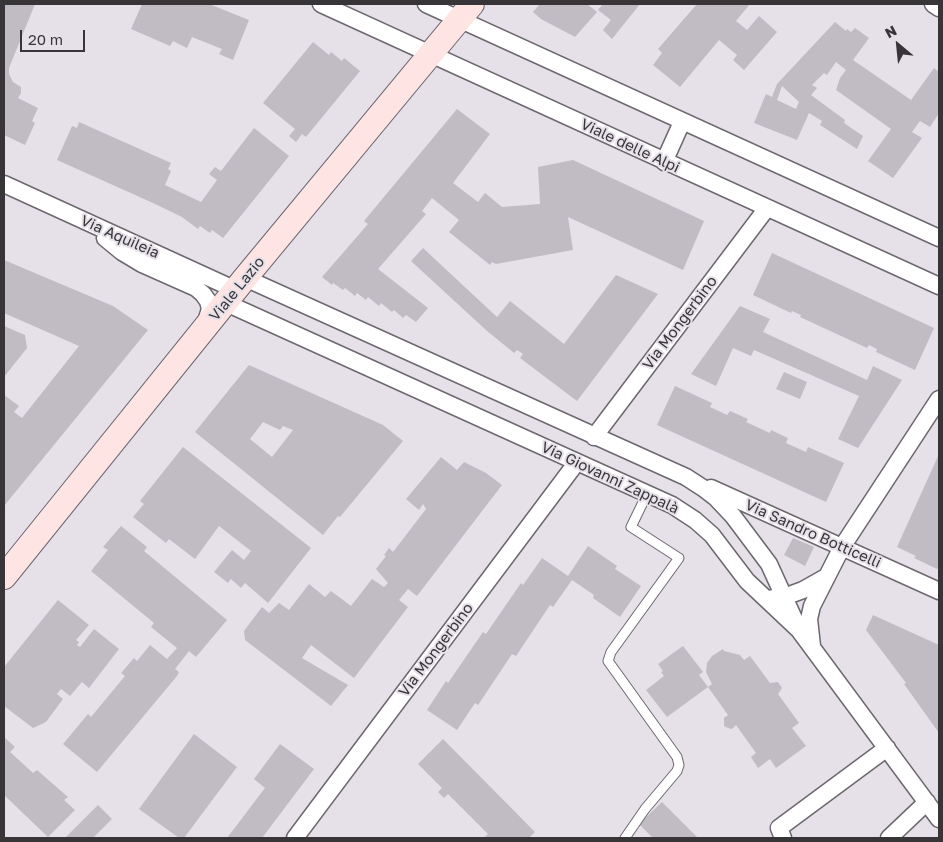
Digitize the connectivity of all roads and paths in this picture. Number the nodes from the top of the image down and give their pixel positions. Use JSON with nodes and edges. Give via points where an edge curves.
{"nodes":[{"id":1,"x":321,"y":4,"type":"edge"},
{"id":2,"x":426,"y":4,"type":"edge"},
{"id":3,"x":933,"y":4,"type":"edge"},
{"id":4,"x":939,"y":8,"type":"edge"},
{"id":5,"x":466,"y":11,"type":"edge"},
{"id":6,"x":431,"y":54,"type":"junction"},
{"id":7,"x":682,"y":122,"type":"junction"},
{"id":8,"x":664,"y":162,"type":"junction"},
{"id":9,"x":4,"y":184,"type":"edge"},
{"id":10,"x":767,"y":208,"type":"junction"},
{"id":11,"x":85,"y":222,"type":"junction"},
{"id":12,"x":939,"y":238,"type":"edge"},
{"id":13,"x":939,"y":286,"type":"edge"},
{"id":14,"x":236,"y":290,"type":"junction"},
{"id":15,"x":200,"y":334,"type":"junction"},
{"id":16,"x":939,"y":399,"type":"edge"},
{"id":17,"x":594,"y":437,"type":"junction"},
{"id":18,"x":576,"y":462,"type":"junction"},
{"id":19,"x":686,"y":477,"type":"junction"},
{"id":20,"x":647,"y":494,"type":"junction"},
{"id":21,"x":842,"y":547,"type":"junction"},
{"id":22,"x":769,"y":564,"type":"junction"},
{"id":23,"x":4,"y":577,"type":"edge"},
{"id":24,"x":826,"y":577,"type":"junction"},
{"id":25,"x":747,"y":581,"type":"junction"},
{"id":26,"x":939,"y":591,"type":"edge"},
{"id":27,"x":784,"y":596,"type":"junction"},
{"id":28,"x":766,"y":599,"type":"junction"},
{"id":29,"x":799,"y":630,"type":"junction"},
{"id":30,"x":812,"y":646,"type":"junction"},
{"id":31,"x":887,"y":748,"type":"junction"},
{"id":32,"x":927,"y":802,"type":"junction"},
{"id":33,"x":939,"y":819,"type":"edge"},
{"id":34,"x":295,"y":838,"type":"edge"},
{"id":35,"x":625,"y":838,"type":"edge"},
{"id":36,"x":783,"y":838,"type":"edge"},
{"id":37,"x":889,"y":838,"type":"edge"}],
"edges":[{"from":1,"to":6,"type":"street","name":"Viale delle Alpi"},
{"from":2,"to":5,"type":"street"},
{"from":3,"to":4,"type":"street"},
{"from":5,"to":6,"type":"street","name":"Viale Lazio"},
{"from":5,"to":7,"type":"street"},
{"from":6,"to":8,"type":"street","name":"Viale delle Alpi"},
{"from":6,"to":14,"type":"street","name":"Viale Lazio"},
{"from":7,"to":8,"type":"street"},
{"from":7,"to":12,"type":"street"},
{"from":8,"to":10,"type":"street","name":"Viale delle Alpi"},
{"from":9,"to":11,"type":"street","name":"Via Aquileia"},
{"from":10,"to":13,"type":"street","name":"Viale delle Alpi"},
{"from":10,"to":17,"type":"street","name":"Via Mongerbino"},
{"from":11,"to":14,"type":"street","name":"Via Aquileia"},
{"from":11,"to":15,"type":"street","via":[[122,252],[203,294],[210,309]]},
{"from":14,"to":15,"type":"street","name":"Viale Lazio"},
{"from":14,"to":17,"type":"street","name":"Via Giovanni Zappalà"},
{"from":14,"to":18,"type":"street","name":"Via Giovanni Zappalà"},
{"from":15,"to":23,"type":"street","name":"Viale Lazio"},
{"from":16,"to":21,"type":"street"},
{"from":17,"to":19,"type":"street","name":"Via Giovanni Zappalà"},
{"from":18,"to":20,"type":"street","name":"Via Giovanni Zappalà"},
{"from":18,"to":34,"type":"street","name":"Via Mongerbino"},
{"from":19,"to":21,"type":"street","name":"Via Sandro Botticelli"},
{"from":19,"to":22,"type":"street","name":"Via Giovanni Zappalà","via":[[716,498]]},
{"from":20,"to":25,"type":"street","name":"Via Giovanni Zappalà","via":[[695,520],[712,535]]},
{"from":20,"to":35,"type":"lane","via":[[631,527],[678,558],[608,661],[677,757],[679,765],[677,772]]},
{"from":21,"to":24,"type":"street"},
{"from":21,"to":26,"type":"street","name":"Via Sandro Botticelli"},
{"from":22,"to":25,"type":"street","via":[[767,573],[758,580]]},
{"from":22,"to":27,"type":"street","name":"Via Giovanni Zappalà"},
{"from":24,"to":27,"type":"street"},
{"from":24,"to":30,"type":"street","via":[[809,620]]},
{"from":25,"to":28,"type":"street","name":"Via Giovanni Zappalà"},
{"from":27,"to":28,"type":"street"},
{"from":27,"to":29,"type":"street","name":"Via Giovanni Zappalà"},
{"from":28,"to":29,"type":"street","name":"Via Giovanni Zappalà"},
{"from":29,"to":30,"type":"street","name":"Via Giovanni Zappalà"},
{"from":30,"to":31,"type":"street","name":"Via Giovanni Zappalà"},
{"from":31,"to":32,"type":"street","name":"Via Giovanni Zappalà"},
{"from":31,"to":36,"type":"street","via":[[779,828]]},
{"from":32,"to":33,"type":"street","name":"Via Giovanni Zappalà"},
{"from":32,"to":37,"type":"street"}]}
